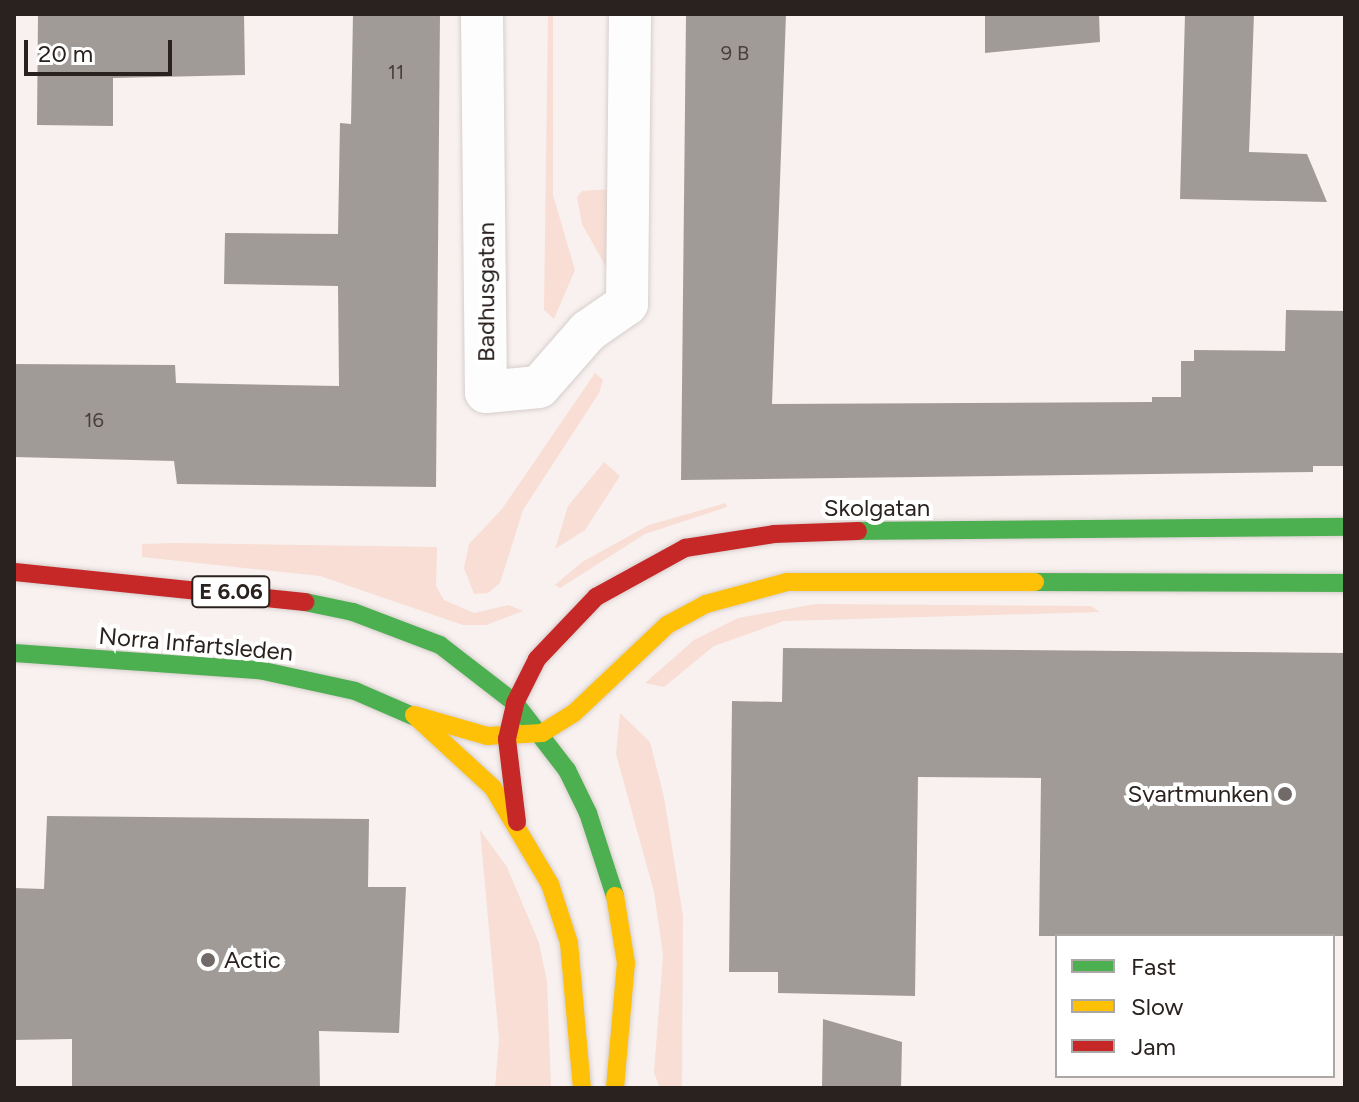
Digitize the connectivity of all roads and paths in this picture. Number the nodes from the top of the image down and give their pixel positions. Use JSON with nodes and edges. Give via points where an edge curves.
{"nodes":[{"id":1,"x":482,"y":14,"type":"edge"},
{"id":2,"x":630,"y":14,"type":"edge"},
{"id":3,"x":1345,"y":527,"type":"edge"},
{"id":4,"x":14,"y":572,"type":"edge"},
{"id":5,"x":1345,"y":583,"type":"edge"},
{"id":6,"x":14,"y":653,"type":"edge"},
{"id":7,"x":515,"y":703,"type":"junction"},
{"id":8,"x":414,"y":715,"type":"junction"},
{"id":9,"x":542,"y":733,"type":"junction"},
{"id":10,"x":507,"y":739,"type":"junction"},
{"id":11,"x":517,"y":822,"type":"junction"},
{"id":12,"x":582,"y":1088,"type":"edge"},
{"id":13,"x":615,"y":1088,"type":"edge"}],
"edges":[{"from":1,"to":2,"type":"street","name":"Badhusgatan","via":[[486,392],[539,387],[588,331],[627,304]]},
{"from":3,"to":7,"type":"main road","name":"Skolgatan","via":[[861,531],[722,539],[674,553],[596,597],[537,659]]},
{"from":4,"to":7,"type":"main road","number":"E 6.06","via":[[279,596],[353,612],[440,645]]},
{"from":5,"to":9,"type":"main road","via":[[787,582],[706,604],[667,625],[573,714]]},
{"from":6,"to":8,"type":"main road","name":"Norra Infartsleden","via":[[259,670],[355,691]]},
{"from":7,"to":9,"type":"main road","number":"E 6.06"},
{"from":7,"to":10,"type":"main road","name":"Skolgatan"},
{"from":8,"to":10,"type":"main road"},
{"from":8,"to":11,"type":"main road","via":[[462,756]]},
{"from":9,"to":10,"type":"main road"},
{"from":9,"to":13,"type":"main road","number":"E 6.06","via":[[588,813],[620,911],[626,963]]},
{"from":10,"to":11,"type":"main road","name":"Skolgatan"},
{"from":11,"to":12,"type":"main road","via":[[550,884],[569,943]]}]}
